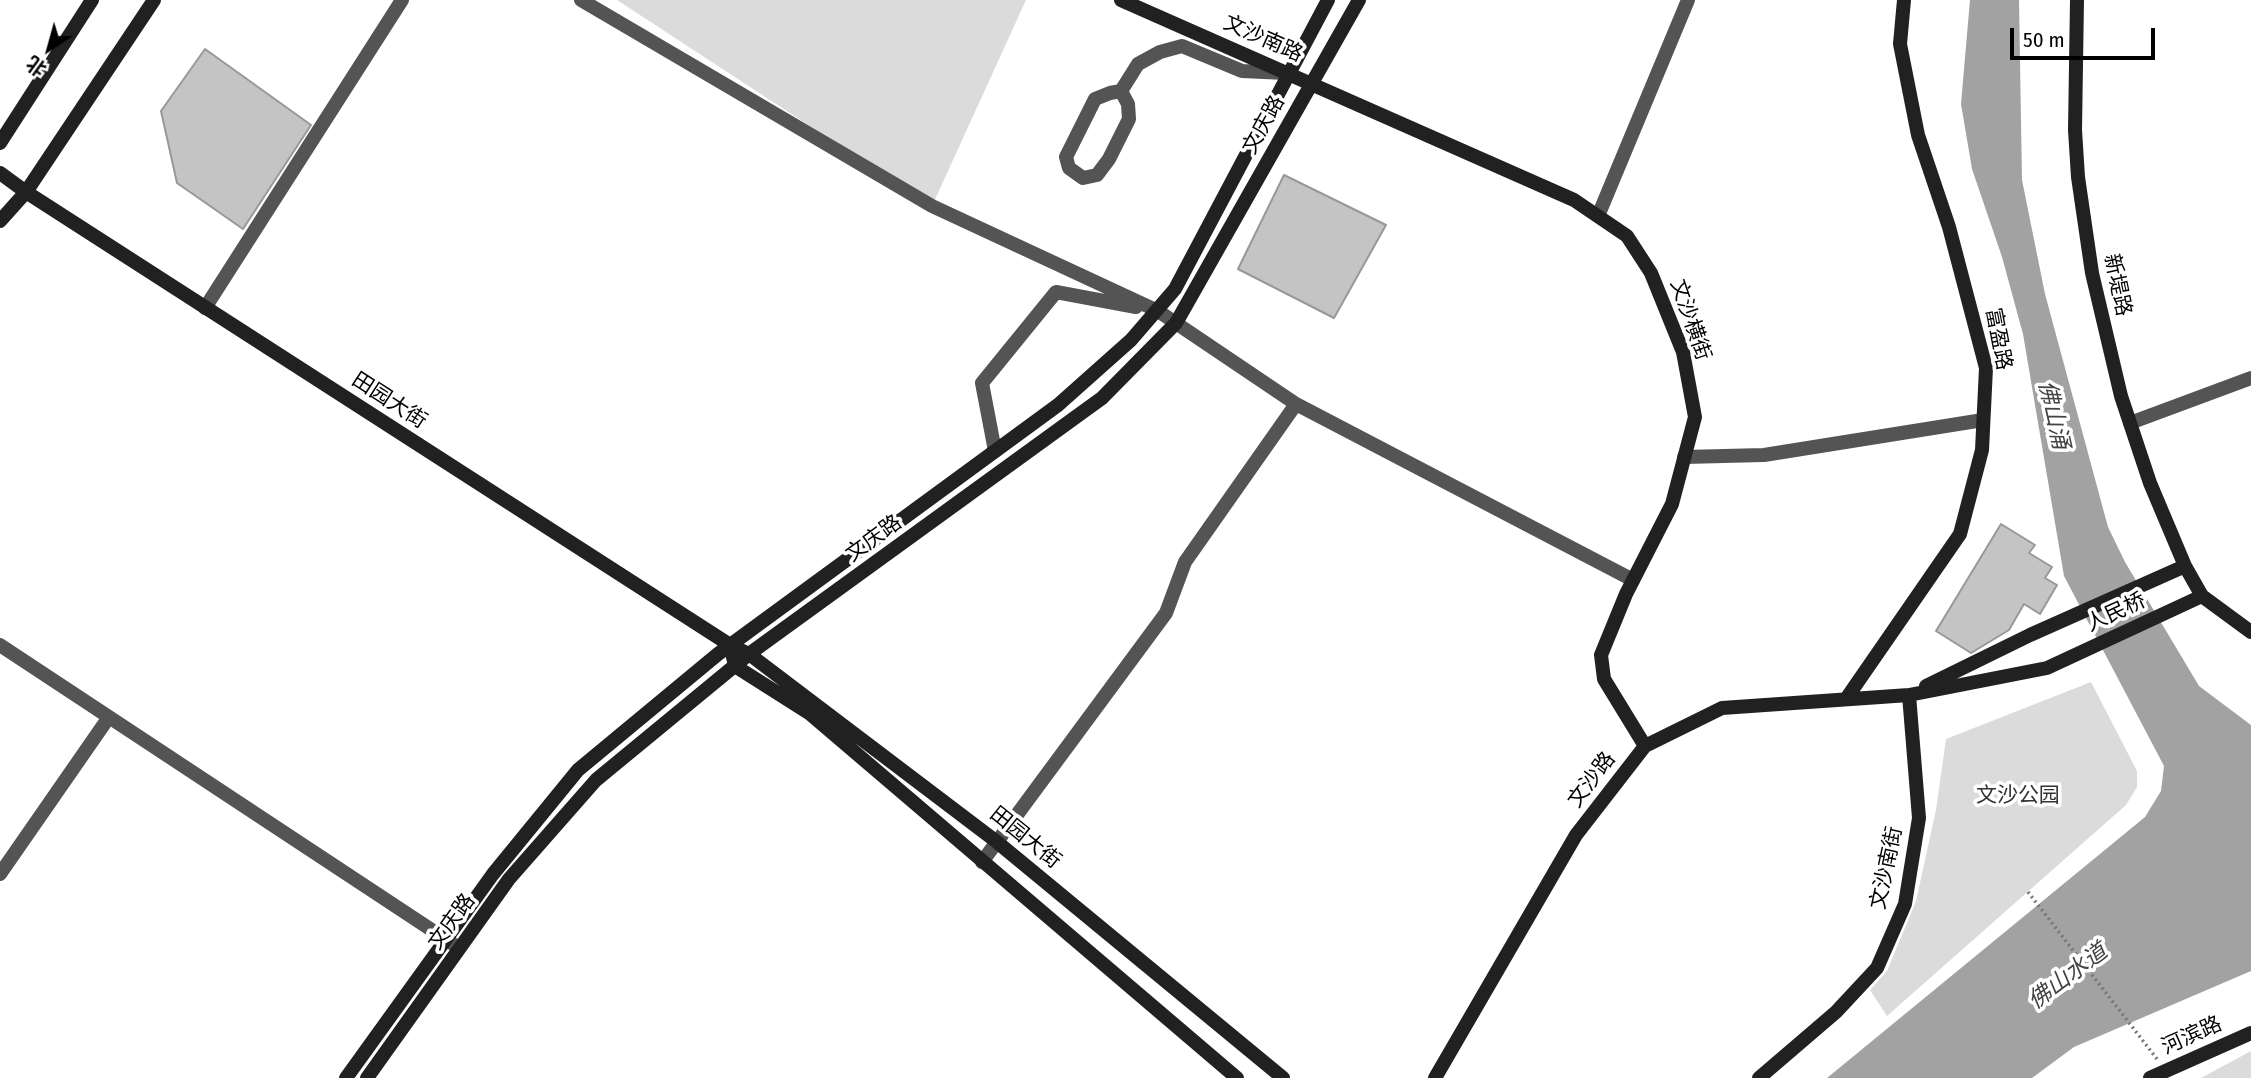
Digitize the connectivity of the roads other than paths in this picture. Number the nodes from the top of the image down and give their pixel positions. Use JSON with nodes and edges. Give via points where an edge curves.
{"nodes":[{"id":1,"x":92,"y":0,"type":"edge"},
{"id":2,"x":154,"y":0,"type":"edge"},
{"id":3,"x":402,"y":0,"type":"edge"},
{"id":4,"x":581,"y":0,"type":"edge"},
{"id":5,"x":1121,"y":0,"type":"edge"},
{"id":6,"x":1328,"y":0,"type":"edge"},
{"id":7,"x":1359,"y":0,"type":"edge"},
{"id":8,"x":1688,"y":0,"type":"edge"},
{"id":9,"x":1904,"y":0,"type":"edge"},
{"id":10,"x":2077,"y":0,"type":"edge"},
{"id":11,"x":1288,"y":73,"type":"junction"},
{"id":12,"x":1311,"y":83,"type":"junction"},
{"id":13,"x":1121,"y":91,"type":"junction"},
{"id":14,"x":0,"y":143,"type":"edge"},
{"id":15,"x":0,"y":173,"type":"edge"},
{"id":16,"x":26,"y":192,"type":"junction"},
{"id":17,"x":1598,"y":216,"type":"junction"},
{"id":18,"x":0,"y":221,"type":"edge"},
{"id":19,"x":205,"y":308,"type":"junction"},
{"id":20,"x":1158,"y":311,"type":"junction"},
{"id":21,"x":1176,"y":323,"type":"junction"},
{"id":22,"x":2251,"y":378,"type":"edge"},
{"id":23,"x":1296,"y":404,"type":"junction"},
{"id":24,"x":1983,"y":420,"type":"junction"},
{"id":25,"x":2130,"y":423,"type":"junction"},
{"id":26,"x":995,"y":451,"type":"junction"},
{"id":27,"x":1685,"y":457,"type":"junction"},
{"id":28,"x":2185,"y":566,"type":"junction"},
{"id":29,"x":1633,"y":580,"type":"junction"},
{"id":30,"x":2202,"y":596,"type":"junction"},
{"id":31,"x":2251,"y":632,"type":"edge"},
{"id":32,"x":2030,"y":635,"type":"joint"},
{"id":33,"x":730,"y":645,"type":"junction"},
{"id":34,"x":0,"y":646,"type":"edge"},
{"id":35,"x":749,"y":654,"type":"junction"},
{"id":36,"x":735,"y":666,"type":"junction"},
{"id":37,"x":2047,"y":668,"type":"joint"},
{"id":38,"x":1909,"y":695,"type":"junction"},
{"id":39,"x":1846,"y":699,"type":"junction"},
{"id":40,"x":109,"y":717,"type":"junction"},
{"id":41,"x":1645,"y":746,"type":"junction"},
{"id":42,"x":997,"y":842,"type":"junction"},
{"id":43,"x":982,"y":862,"type":"junction"},
{"id":44,"x":0,"y":874,"type":"edge"},
{"id":45,"x":446,"y":939,"type":"junction"},
{"id":46,"x":459,"y":948,"type":"junction"},
{"id":47,"x":2251,"y":1033,"type":"edge"},
{"id":48,"x":346,"y":1078,"type":"edge"},
{"id":49,"x":367,"y":1078,"type":"edge"},
{"id":50,"x":1237,"y":1078,"type":"edge"},
{"id":51,"x":1283,"y":1078,"type":"edge"},
{"id":52,"x":1435,"y":1078,"type":"edge"},
{"id":53,"x":1759,"y":1078,"type":"edge"},
{"id":54,"x":2150,"y":1078,"type":"edge"}],
"edges":[{"from":1,"to":14,"type":"street"},
{"from":2,"to":16,"type":"street"},
{"from":3,"to":19,"type":"street"},
{"from":4,"to":20,"type":"street","via":[[932,206]]},
{"from":5,"to":11,"type":"street","name":"文沙南路"},
{"from":6,"to":11,"type":"street","name":"文庆路"},
{"from":7,"to":12,"type":"street","name":"文庆路"},
{"from":8,"to":17,"type":"street"},
{"from":9,"to":24,"type":"street","name":"富盈路","via":[[1900,44],[1918,135],[1950,227],[1986,368]]},
{"from":10,"to":25,"type":"street","name":"新堤路","via":[[2078,177],[2092,273]]},
{"from":11,"to":12,"type":"street","name":"文沙南路"},
{"from":11,"to":13,"type":"street","via":[[1242,71],[1182,46],[1138,64]]},
{"from":11,"to":20,"type":"street","name":"文庆路","via":[[1175,289]]},
{"from":12,"to":17,"type":"street","name":"文沙横街","via":[[1574,200]]},
{"from":12,"to":21,"type":"street","name":"文庆路"},
{"from":13,"to":13,"type":"street","via":[[1096,99],[1066,157],[1069,169],[1083,178],[1097,175],[1129,119]]},
{"from":15,"to":16,"type":"street","name":"田园大街"},
{"from":16,"to":18,"type":"street"},
{"from":16,"to":19,"type":"street","name":"田园大街"},
{"from":17,"to":27,"type":"street","name":"文沙横街","via":[[1627,236],[1651,273],[1683,352],[1695,417]]},
{"from":19,"to":33,"type":"street","name":"田园大街"},
{"from":20,"to":21,"type":"street"},
{"from":20,"to":26,"type":"street","name":"文庆路","via":[[1058,405]]},
{"from":20,"to":26,"type":"street","via":[[1056,292],[982,383]]},
{"from":21,"to":23,"type":"street"},
{"from":21,"to":35,"type":"street","name":"文庆路","via":[[1102,398]]},
{"from":22,"to":25,"type":"street"},
{"from":23,"to":29,"type":"street"},
{"from":23,"to":42,"type":"street","via":[[1185,562],[1166,613]]},
{"from":24,"to":27,"type":"street","via":[[1764,455]]},
{"from":24,"to":39,"type":"street","name":"富盈路","via":[[1982,450],[1960,534]]},
{"from":25,"to":28,"type":"street","name":"新堤路"},
{"from":26,"to":33,"type":"street","name":"文庆路"},
{"from":27,"to":29,"type":"street","name":"文沙横街","via":[[1672,504]]},
{"from":28,"to":30,"type":"street","name":"新堤路"},
{"from":28,"to":32,"type":"street","name":"人民桥"},
{"from":29,"to":41,"type":"street","name":"文沙横街","via":[[1601,655],[1604,679]]},
{"from":30,"to":31,"type":"street"},
{"from":30,"to":37,"type":"street","name":"人民桥"},
{"from":32,"to":38,"type":"street","name":"文沙路"},
{"from":33,"to":35,"type":"street","name":"田园大街"},
{"from":33,"to":36,"type":"street"},
{"from":33,"to":45,"type":"street","name":"文庆路","via":[[578,770]]},
{"from":34,"to":40,"type":"street"},
{"from":35,"to":36,"type":"street","name":"文庆路"},
{"from":35,"to":42,"type":"street","name":"田园大街"},
{"from":36,"to":43,"type":"street","via":[[809,713]]},
{"from":36,"to":46,"type":"street","name":"文庆路","via":[[596,780],[509,879]]},
{"from":37,"to":38,"type":"street","name":"文沙路"},
{"from":38,"to":39,"type":"street","name":"文沙路"},
{"from":38,"to":53,"type":"street","name":"文沙南街","via":[[1919,818],[1905,904],[1877,968],[1836,1012]]},
{"from":39,"to":41,"type":"street","name":"文沙路","via":[[1722,708]]},
{"from":40,"to":44,"type":"street"},
{"from":40,"to":45,"type":"street"},
{"from":41,"to":52,"type":"street","name":"文沙路","via":[[1576,835]]},
{"from":42,"to":43,"type":"street"},
{"from":42,"to":51,"type":"street","name":"田园大街"},
{"from":43,"to":50,"type":"street"},
{"from":45,"to":46,"type":"street"},
{"from":45,"to":48,"type":"street","name":"文庆路"},
{"from":46,"to":49,"type":"street","name":"文庆路"},
{"from":47,"to":54,"type":"street","name":"河滨路"}]}
